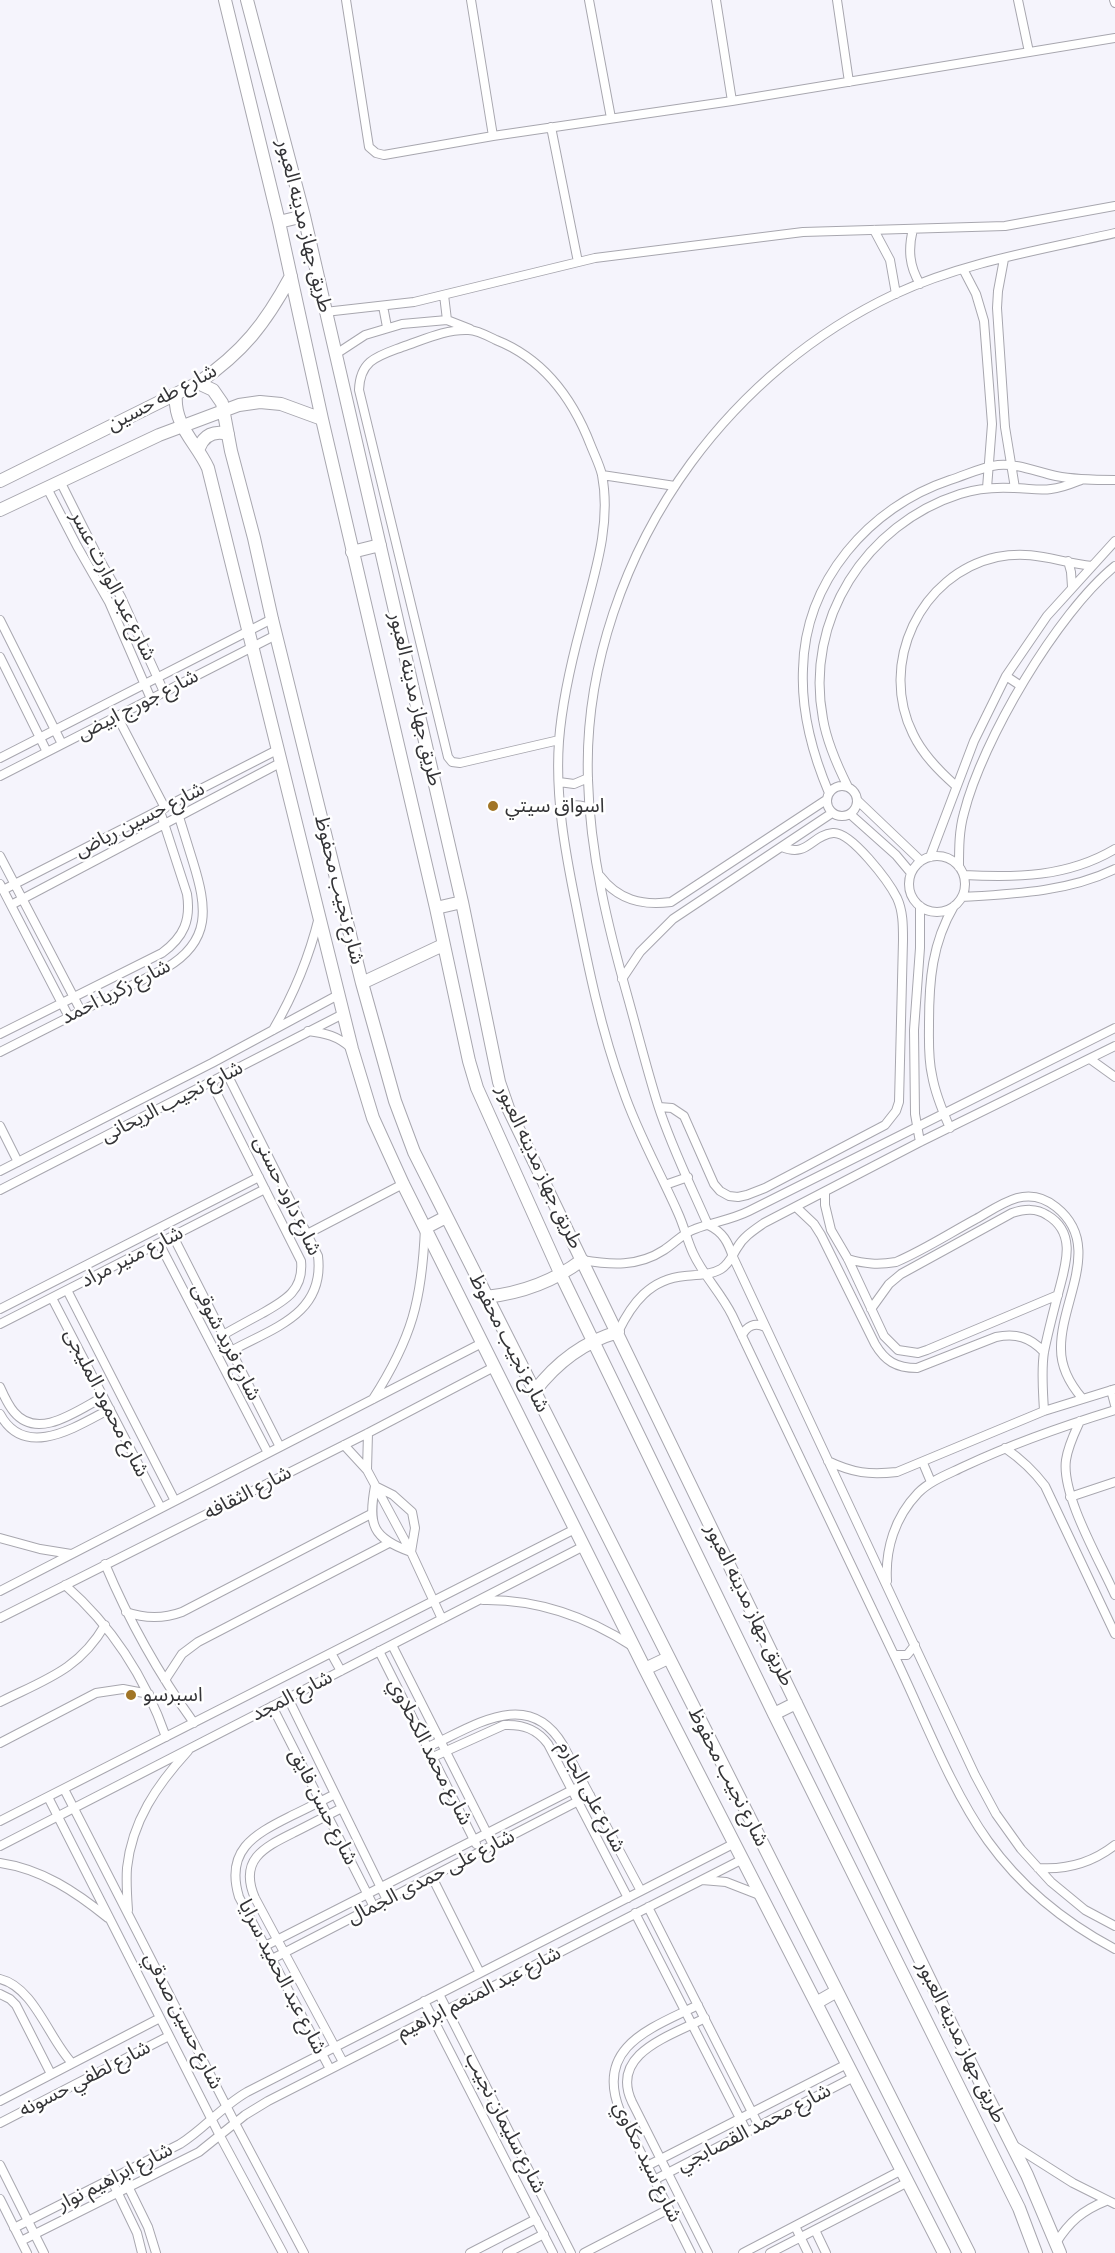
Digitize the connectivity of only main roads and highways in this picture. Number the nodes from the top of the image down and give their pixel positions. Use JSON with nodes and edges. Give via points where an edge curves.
{"nodes":[{"id":1,"x":225,"y":0,"type":"edge"},
{"id":2,"x":247,"y":0,"type":"edge"},
{"id":3,"x":304,"y":216,"type":"junction"},
{"id":4,"x":279,"y":222,"type":"junction"},
{"id":5,"x":291,"y":276,"type":"junction"},
{"id":6,"x":198,"y":383,"type":"junction"},
{"id":7,"x":176,"y":394,"type":"junction"},
{"id":8,"x":224,"y":411,"type":"junction"},
{"id":9,"x":322,"y":419,"type":"junction"},
{"id":10,"x":181,"y":426,"type":"junction"},
{"id":11,"x":228,"y":434,"type":"junction"},
{"id":12,"x":199,"y":448,"type":"junction"},
{"id":13,"x":0,"y":481,"type":"edge"},
{"id":14,"x":0,"y":510,"type":"edge"},
{"id":15,"x":380,"y":545,"type":"junction"},
{"id":16,"x":352,"y":552,"type":"junction"},
{"id":17,"x":462,"y":902,"type":"junction"},
{"id":18,"x":436,"y":908,"type":"junction"},
{"id":19,"x":443,"y":945,"type":"junction"},
{"id":20,"x":362,"y":983,"type":"junction"},
{"id":21,"x":446,"y":1217,"type":"junction"},
{"id":22,"x":424,"y":1228,"type":"junction"},
{"id":23,"x":582,"y":1260,"type":"junction"},
{"id":24,"x":561,"y":1275,"type":"junction"},
{"id":25,"x":486,"y":1297,"type":"junction"},
{"id":26,"x":618,"y":1332,"type":"junction"},
{"id":27,"x":594,"y":1341,"type":"junction"},
{"id":28,"x":534,"y":1392,"type":"junction"},
{"id":29,"x":668,"y":1658,"type":"junction"},
{"id":30,"x":645,"y":1669,"type":"junction"},
{"id":31,"x":796,"y":1703,"type":"junction"},
{"id":32,"x":774,"y":1714,"type":"junction"},
{"id":33,"x":837,"y":1991,"type":"junction"},
{"id":34,"x":816,"y":2003,"type":"junction"},
{"id":35,"x":958,"y":2038,"type":"junction"},
{"id":36,"x":940,"y":2047,"type":"junction"},
{"id":37,"x":1058,"y":2248,"type":"edge"},
{"id":38,"x":944,"y":2253,"type":"edge"},
{"id":39,"x":969,"y":2253,"type":"edge"},
{"id":40,"x":1036,"y":2253,"type":"edge"}],
"edges":[{"from":1,"to":4,"type":"main road","name":"طريق جهاز مدينه العبور"},
{"from":2,"to":3,"type":"main road","name":"طريق جهاز مدينه العبور"},
{"from":3,"to":4,"type":"main road"},
{"from":3,"to":15,"type":"main road","name":"طريق جهاز مدينه العبور"},
{"from":4,"to":5,"type":"main road","name":"طريق جهاز مدينه العبور"},
{"from":5,"to":6,"type":"main road","name":"شارع طه حسين","via":[[251,338]]},
{"from":5,"to":9,"type":"main road","name":"طريق جهاز مدينه العبور"},
{"from":6,"to":7,"type":"main road","name":"شارع طه حسين"},
{"from":6,"to":8,"type":"main road","name":"شارع نجيب محفوظ","via":[[213,390]]},
{"from":7,"to":10,"type":"main road","name":"شارع نجيب محفوظ"},
{"from":7,"to":13,"type":"main road","name":"شارع طه حسين"},
{"from":8,"to":9,"type":"main road","name":"شارع طه حسين","via":[[260,402],[281,404]]},
{"from":8,"to":10,"type":"main road","name":"شارع طه حسين"},
{"from":8,"to":11,"type":"main road","name":"شارع نجيب محفوظ"},
{"from":9,"to":16,"type":"main road","name":"طريق جهاز مدينه العبور"},
{"from":10,"to":12,"type":"main road","name":"شارع نجيب محفوظ"},
{"from":10,"to":14,"type":"main road","name":"شارع طه حسين"},
{"from":11,"to":12,"type":"main road","via":[[210,435]]},
{"from":11,"to":20,"type":"main road","name":"شارع نجيب محفوظ"},
{"from":12,"to":22,"type":"main road","name":"شارع نجيب محفوظ","via":[[208,468],[352,1049],[373,1118]]},
{"from":15,"to":16,"type":"main road"},
{"from":15,"to":17,"type":"main road","name":"طريق جهاز مدينه العبور"},
{"from":16,"to":18,"type":"main road","name":"طريق جهاز مدينه العبور"},
{"from":17,"to":18,"type":"main road"},
{"from":17,"to":23,"type":"main road","name":"طريق جهاز مدينه العبور","via":[[499,1082]]},
{"from":18,"to":19,"type":"main road","name":"طريق جهاز مدينه العبور"},
{"from":19,"to":20,"type":"main road"},
{"from":19,"to":24,"type":"main road","name":"طريق جهاز مدينه العبور","via":[[477,1088]]},
{"from":20,"to":21,"type":"main road","name":"شارع نجيب محفوظ","via":[[395,1101],[414,1152]]},
{"from":21,"to":22,"type":"main road"},
{"from":21,"to":25,"type":"main road","name":"شارع نجيب محفوظ"},
{"from":22,"to":30,"type":"main road","name":"شارع نجيب محفوظ"},
{"from":23,"to":24,"type":"main road"},
{"from":23,"to":26,"type":"main road","name":"طريق جهاز مدينه العبور"},
{"from":24,"to":25,"type":"main road","via":[[519,1292]]},
{"from":24,"to":27,"type":"main road","name":"طريق جهاز مدينه العبور"},
{"from":25,"to":28,"type":"main road","name":"شارع نجيب محفوظ"},
{"from":26,"to":27,"type":"main road"},
{"from":26,"to":31,"type":"main road","name":"طريق جهاز مدينه العبور"},
{"from":27,"to":28,"type":"main road","via":[[555,1367]]},
{"from":27,"to":32,"type":"main road","name":"طريق جهاز مدينه العبور"},
{"from":28,"to":29,"type":"main road","name":"شارع نجيب محفوظ"},
{"from":29,"to":30,"type":"main road"},
{"from":29,"to":33,"type":"main road","name":"شارع نجيب محفوظ"},
{"from":30,"to":34,"type":"main road","name":"شارع نجيب محفوظ"},
{"from":31,"to":32,"type":"main road"},
{"from":31,"to":35,"type":"main road","name":"طريق جهاز مدينه العبور"},
{"from":32,"to":36,"type":"main road","name":"طريق جهاز مدينه العبور"},
{"from":33,"to":34,"type":"main road"},
{"from":33,"to":39,"type":"main road","name":"شارع نجيب محفوظ"},
{"from":34,"to":38,"type":"main road","name":"شارع نجيب محفوظ"},
{"from":35,"to":36,"type":"main road"},
{"from":35,"to":37,"type":"main road","name":"طريق جهاز مدينه العبور","via":[[1027,2175]]},
{"from":36,"to":40,"type":"main road","name":"طريق جهاز مدينه العبور","via":[[1019,2208]]}]}
